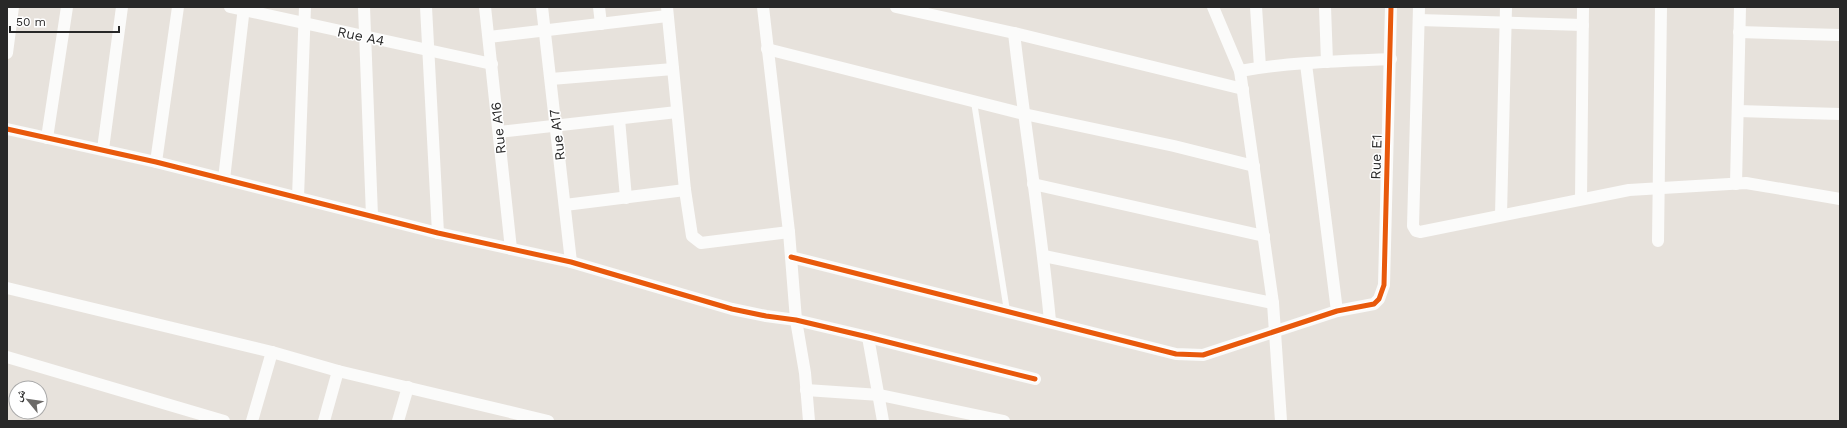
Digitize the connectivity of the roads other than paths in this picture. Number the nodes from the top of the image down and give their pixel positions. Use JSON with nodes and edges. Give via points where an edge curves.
{"nodes":[{"id":1,"x":13,"y":7,"type":"edge"},
{"id":2,"x":67,"y":7,"type":"edge"},
{"id":3,"x":122,"y":7,"type":"edge"},
{"id":4,"x":178,"y":7,"type":"edge"},
{"id":5,"x":230,"y":7,"type":"edge"},
{"id":6,"x":305,"y":7,"type":"edge"},
{"id":7,"x":364,"y":7,"type":"edge"},
{"id":8,"x":426,"y":7,"type":"edge"},
{"id":9,"x":485,"y":7,"type":"edge"},
{"id":10,"x":542,"y":7,"type":"edge"},
{"id":11,"x":599,"y":7,"type":"edge"},
{"id":12,"x":762,"y":7,"type":"edge"},
{"id":13,"x":896,"y":7,"type":"edge"},
{"id":14,"x":1213,"y":7,"type":"edge"},
{"id":15,"x":1256,"y":7,"type":"edge"},
{"id":16,"x":1325,"y":7,"type":"edge"},
{"id":17,"x":1391,"y":7,"type":"edge"},
{"id":18,"x":1419,"y":7,"type":"edge"},
{"id":19,"x":1506,"y":7,"type":"edge"},
{"id":20,"x":1583,"y":7,"type":"edge"},
{"id":21,"x":1661,"y":7,"type":"edge"},
{"id":22,"x":1740,"y":7,"type":"edge"},
{"id":23,"x":243,"y":9,"type":"edge"},
{"id":24,"x":667,"y":12,"type":"edge"},
{"id":25,"x":1419,"y":20,"type":"junction"},
{"id":26,"x":1505,"y":22,"type":"junction"},
{"id":27,"x":304,"y":23,"type":"junction"},
{"id":28,"x":601,"y":24,"type":"junction"},
{"id":29,"x":1583,"y":24,"type":"junction"},
{"id":30,"x":545,"y":30,"type":"junction"},
{"id":31,"x":1014,"y":32,"type":"junction"},
{"id":32,"x":1739,"y":32,"type":"junction"},
{"id":33,"x":1840,"y":35,"type":"edge"},
{"id":34,"x":364,"y":37,"type":"junction"},
{"id":35,"x":489,"y":37,"type":"junction"},
{"id":36,"x":767,"y":49,"type":"junction"},
{"id":37,"x":427,"y":50,"type":"junction"},
{"id":38,"x":7,"y":53,"type":"edge"},
{"id":39,"x":1391,"y":59,"type":"junction"},
{"id":40,"x":1327,"y":62,"type":"junction"},
{"id":41,"x":492,"y":64,"type":"junction"},
{"id":42,"x":1306,"y":64,"type":"junction"},
{"id":43,"x":1260,"y":67,"type":"junction"},
{"id":44,"x":673,"y":69,"type":"junction"},
{"id":45,"x":1240,"y":70,"type":"junction"},
{"id":46,"x":551,"y":79,"type":"junction"},
{"id":47,"x":1243,"y":89,"type":"junction"},
{"id":48,"x":974,"y":102,"type":"junction"},
{"id":49,"x":1738,"y":111,"type":"junction"},
{"id":50,"x":677,"y":112,"type":"junction"},
{"id":51,"x":1024,"y":114,"type":"junction"},
{"id":52,"x":1840,"y":114,"type":"edge"},
{"id":53,"x":619,"y":119,"type":"junction"},
{"id":54,"x":556,"y":126,"type":"junction"},
{"id":55,"x":7,"y":129,"type":"edge"},
{"id":56,"x":499,"y":132,"type":"junction"},
{"id":57,"x":47,"y":138,"type":"junction"},
{"id":58,"x":103,"y":149,"type":"junction"},
{"id":59,"x":156,"y":162,"type":"junction"},
{"id":60,"x":1254,"y":166,"type":"junction"},
{"id":61,"x":224,"y":179,"type":"junction"},
{"id":62,"x":1033,"y":184,"type":"junction"},
{"id":63,"x":1736,"y":184,"type":"junction"},
{"id":64,"x":1658,"y":188,"type":"junction"},
{"id":65,"x":685,"y":190,"type":"junction"},
{"id":66,"x":298,"y":197,"type":"junction"},
{"id":67,"x":626,"y":198,"type":"junction"},
{"id":68,"x":1581,"y":199,"type":"junction"},
{"id":69,"x":1840,"y":199,"type":"edge"},
{"id":70,"x":566,"y":205,"type":"junction"},
{"id":71,"x":1501,"y":215,"type":"junction"},
{"id":72,"x":372,"y":216,"type":"junction"},
{"id":73,"x":789,"y":232,"type":"junction"},
{"id":74,"x":438,"y":233,"type":"junction"},
{"id":75,"x":1264,"y":236,"type":"junction"},
{"id":76,"x":1658,"y":242,"type":"dead end"},
{"id":77,"x":511,"y":249,"type":"junction"},
{"id":78,"x":1044,"y":256,"type":"junction"},
{"id":79,"x":791,"y":257,"type":"junction"},
{"id":80,"x":572,"y":262,"type":"junction"},
{"id":81,"x":7,"y":288,"type":"edge"},
{"id":82,"x":1273,"y":303,"type":"junction"},
{"id":83,"x":1007,"y":311,"type":"junction"},
{"id":84,"x":1337,"y":311,"type":"junction"},
{"id":85,"x":796,"y":320,"type":"junction"},
{"id":86,"x":1050,"y":321,"type":"junction"},
{"id":87,"x":1275,"y":332,"type":"junction"},
{"id":88,"x":868,"y":337,"type":"junction"},
{"id":89,"x":272,"y":352,"type":"junction"},
{"id":90,"x":7,"y":357,"type":"edge"},
{"id":91,"x":338,"y":372,"type":"junction"},
{"id":92,"x":1035,"y":380,"type":"dead end"},
{"id":93,"x":408,"y":387,"type":"junction"},
{"id":94,"x":806,"y":390,"type":"junction"},
{"id":95,"x":880,"y":395,"type":"junction"},
{"id":96,"x":224,"y":421,"type":"edge"},
{"id":97,"x":252,"y":421,"type":"edge"},
{"id":98,"x":324,"y":421,"type":"edge"},
{"id":99,"x":398,"y":421,"type":"edge"},
{"id":100,"x":548,"y":421,"type":"edge"},
{"id":101,"x":809,"y":421,"type":"edge"},
{"id":102,"x":883,"y":421,"type":"edge"},
{"id":103,"x":1004,"y":421,"type":"edge"},
{"id":104,"x":1282,"y":421,"type":"edge"}],
"edges":[{"from":1,"to":38,"type":"street"},
{"from":2,"to":57,"type":"street"},
{"from":3,"to":58,"type":"street"},
{"from":4,"to":59,"type":"street"},
{"from":5,"to":23,"type":"street","name":"Rue A4"},
{"from":6,"to":27,"type":"street"},
{"from":7,"to":34,"type":"street"},
{"from":8,"to":37,"type":"street"},
{"from":9,"to":35,"type":"street","name":"Rue A16"},
{"from":10,"to":30,"type":"street","name":"Rue A17"},
{"from":11,"to":28,"type":"street"},
{"from":12,"to":36,"type":"street"},
{"from":13,"to":31,"type":"street"},
{"from":14,"to":45,"type":"street"},
{"from":15,"to":43,"type":"street"},
{"from":16,"to":40,"type":"street"},
{"from":17,"to":39,"type":"street","name":"Rue E1"},
{"from":18,"to":25,"type":"street"},
{"from":19,"to":26,"type":"street"},
{"from":20,"to":29,"type":"street"},
{"from":21,"to":64,"type":"street"},
{"from":22,"to":32,"type":"street"},
{"from":23,"to":27,"type":"street","name":"Rue A4"},
{"from":23,"to":61,"type":"street"},
{"from":24,"to":28,"type":"street"},
{"from":24,"to":44,"type":"street"},
{"from":25,"to":26,"type":"street"},
{"from":25,"to":71,"type":"street","via":[[1413,226],[1420,232]]},
{"from":26,"to":29,"type":"street"},
{"from":26,"to":71,"type":"street"},
{"from":27,"to":34,"type":"street","name":"Rue A4"},
{"from":27,"to":66,"type":"street"},
{"from":28,"to":30,"type":"street"},
{"from":29,"to":68,"type":"street"},
{"from":30,"to":35,"type":"street"},
{"from":30,"to":46,"type":"street","name":"Rue A17"},
{"from":31,"to":47,"type":"street"},
{"from":31,"to":51,"type":"street"},
{"from":32,"to":33,"type":"street"},
{"from":32,"to":49,"type":"street"},
{"from":34,"to":37,"type":"street","name":"Rue A4"},
{"from":34,"to":72,"type":"street"},
{"from":35,"to":41,"type":"street","name":"Rue A16"},
{"from":36,"to":48,"type":"street"},
{"from":36,"to":73,"type":"street"},
{"from":37,"to":41,"type":"street","name":"Rue A4"},
{"from":37,"to":74,"type":"street"},
{"from":39,"to":40,"type":"street"},
{"from":39,"to":84,"type":"street","name":"Rue E1","via":[[1384,285],[1379,299],[1374,304]]},
{"from":40,"to":42,"type":"street"},
{"from":41,"to":56,"type":"street","name":"Rue A16"},
{"from":42,"to":43,"type":"street"},
{"from":42,"to":84,"type":"street"},
{"from":43,"to":45,"type":"street"},
{"from":44,"to":46,"type":"street"},
{"from":44,"to":50,"type":"street"},
{"from":45,"to":47,"type":"street"},
{"from":46,"to":54,"type":"street","name":"Rue A17"},
{"from":47,"to":60,"type":"street"},
{"from":48,"to":51,"type":"street"},
{"from":48,"to":83,"type":"lane"},
{"from":49,"to":52,"type":"street"},
{"from":49,"to":63,"type":"street"},
{"from":50,"to":53,"type":"street"},
{"from":50,"to":65,"type":"street"},
{"from":51,"to":60,"type":"street"},
{"from":51,"to":62,"type":"street"},
{"from":53,"to":54,"type":"street"},
{"from":53,"to":67,"type":"street"},
{"from":54,"to":56,"type":"street"},
{"from":54,"to":70,"type":"street","name":"Rue A17"},
{"from":55,"to":57,"type":"street"},
{"from":56,"to":77,"type":"street","name":"Rue A16"},
{"from":57,"to":58,"type":"street"},
{"from":58,"to":59,"type":"street"},
{"from":59,"to":61,"type":"street"},
{"from":60,"to":75,"type":"street"},
{"from":61,"to":66,"type":"street"},
{"from":62,"to":75,"type":"street"},
{"from":62,"to":78,"type":"street"},
{"from":63,"to":64,"type":"street"},
{"from":63,"to":69,"type":"street","via":[[1756,184]]},
{"from":64,"to":68,"type":"street","via":[[1629,190]]},
{"from":64,"to":76,"type":"street"},
{"from":65,"to":67,"type":"street"},
{"from":65,"to":73,"type":"street","via":[[692,236],[701,243]]},
{"from":66,"to":72,"type":"street"},
{"from":67,"to":70,"type":"street"},
{"from":68,"to":71,"type":"street"},
{"from":70,"to":80,"type":"street","name":"Rue A17"},
{"from":72,"to":74,"type":"street"},
{"from":73,"to":79,"type":"street"},
{"from":74,"to":77,"type":"street"},
{"from":75,"to":82,"type":"street"},
{"from":77,"to":80,"type":"street"},
{"from":78,"to":82,"type":"street"},
{"from":78,"to":86,"type":"street"},
{"from":79,"to":83,"type":"street"},
{"from":79,"to":85,"type":"street"},
{"from":80,"to":85,"type":"street","via":[[732,309]]},
{"from":81,"to":89,"type":"street"},
{"from":82,"to":87,"type":"street"},
{"from":83,"to":86,"type":"street"},
{"from":84,"to":87,"type":"street"},
{"from":85,"to":88,"type":"street"},
{"from":85,"to":94,"type":"street"},
{"from":86,"to":87,"type":"street","via":[[1189,356],[1203,355]]},
{"from":87,"to":104,"type":"street"},
{"from":88,"to":92,"type":"street"},
{"from":88,"to":95,"type":"street"},
{"from":89,"to":91,"type":"street"},
{"from":89,"to":97,"type":"street"},
{"from":90,"to":96,"type":"street"},
{"from":91,"to":93,"type":"street"},
{"from":91,"to":98,"type":"street"},
{"from":93,"to":99,"type":"street"},
{"from":93,"to":100,"type":"street"},
{"from":94,"to":95,"type":"street"},
{"from":94,"to":101,"type":"street"},
{"from":95,"to":102,"type":"street"},
{"from":95,"to":103,"type":"street"}]}
